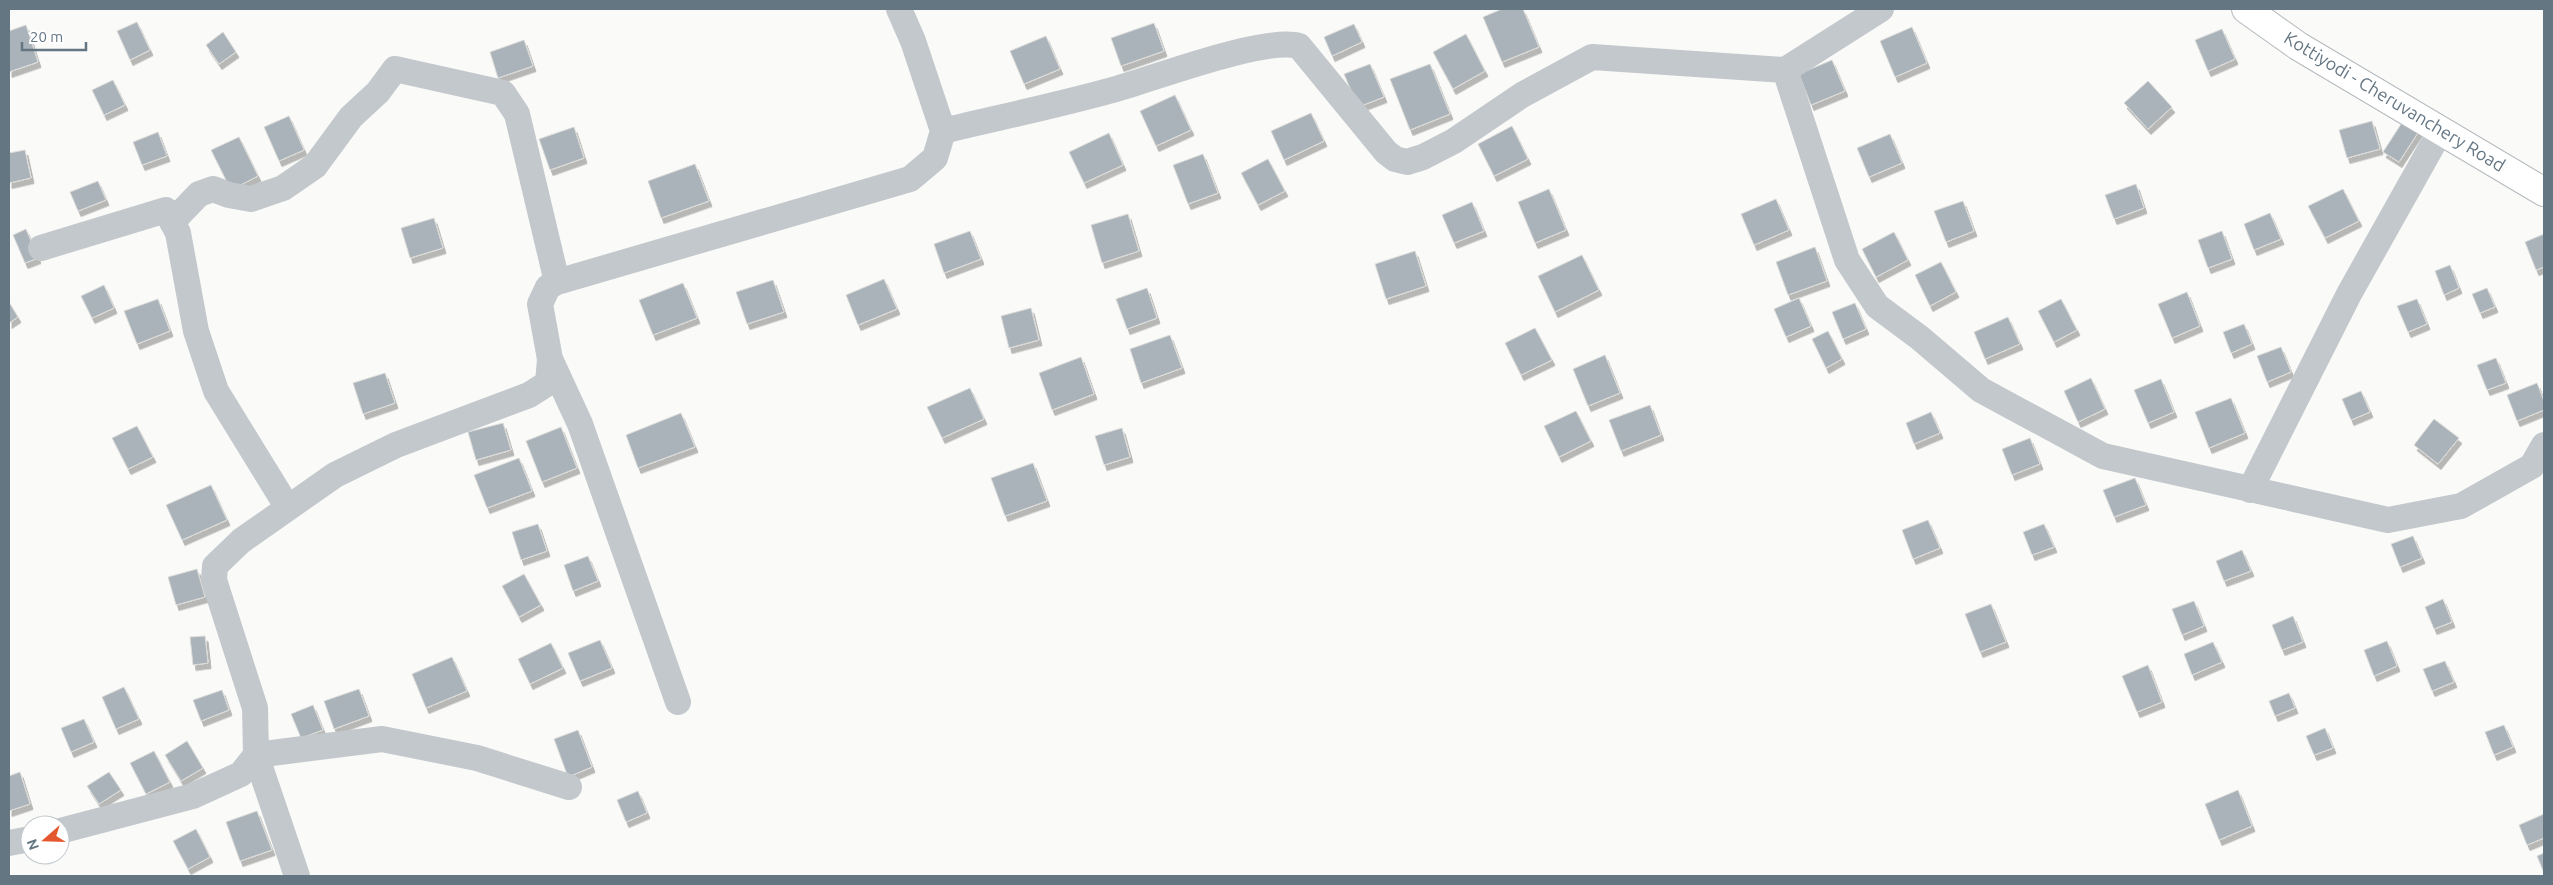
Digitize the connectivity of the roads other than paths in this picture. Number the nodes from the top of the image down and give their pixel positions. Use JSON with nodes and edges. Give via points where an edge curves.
{"nodes":[{"id":1,"x":899,"y":9,"type":"edge"},
{"id":2,"x":1881,"y":9,"type":"edge"},
{"id":3,"x":2246,"y":9,"type":"edge"},
{"id":4,"x":1785,"y":70,"type":"junction"},
{"id":5,"x":2441,"y":130,"type":"junction"},
{"id":6,"x":943,"y":131,"type":"junction"},
{"id":7,"x":2544,"y":192,"type":"edge"},
{"id":8,"x":172,"y":222,"type":"junction"},
{"id":9,"x":41,"y":248,"type":"dead end"},
{"id":10,"x":557,"y":282,"type":"junction"},
{"id":11,"x":550,"y":359,"type":"junction"},
{"id":12,"x":2540,"y":465,"type":"edge"},
{"id":13,"x":2250,"y":490,"type":"junction"},
{"id":14,"x":288,"y":508,"type":"junction"},
{"id":15,"x":678,"y":702,"type":"dead end"},
{"id":16,"x":256,"y":755,"type":"junction"},
{"id":17,"x":569,"y":787,"type":"dead end"},
{"id":18,"x":70,"y":828,"type":"edge"},
{"id":19,"x":298,"y":876,"type":"edge"}],
"edges":[{"from":1,"to":6,"type":"street","via":[[913,40]]},
{"from":2,"to":4,"type":"street"},
{"from":3,"to":5,"type":"main road","name":"Kottiyodi - Cheruvanchery Road","via":[[2298,46]]},
{"from":4,"to":6,"type":"street","via":[[1592,57],[1522,95],[1454,141],[1407,162],[1386,152],[1299,46],[1290,43],[1263,45],[1115,90]]},
{"from":4,"to":13,"type":"street","via":[[1847,260],[1877,306],[1981,390],[2104,456]]},
{"from":5,"to":7,"type":"main road","name":"Kottiyodi - Cheruvanchery Road"},
{"from":5,"to":13,"type":"street","via":[[2349,294]]},
{"from":6,"to":10,"type":"street","via":[[935,158],[910,178]]},
{"from":8,"to":9,"type":"street","via":[[166,210]]},
{"from":8,"to":10,"type":"street","via":[[199,194],[213,189],[229,196],[251,199],[283,188],[315,166],[351,117],[378,92],[395,69],[503,93],[516,114]]},
{"from":8,"to":14,"type":"street","via":[[178,233],[196,331],[216,391]]},
{"from":10,"to":11,"type":"street","via":[[548,288],[540,304]]},
{"from":11,"to":14,"type":"street","via":[[548,383],[529,395],[396,444],[335,475]]},
{"from":11,"to":15,"type":"street","via":[[580,424]]},
{"from":12,"to":13,"type":"street","via":[[2461,506],[2388,520]]},
{"from":14,"to":16,"type":"street","via":[[241,541],[215,566],[214,580],[255,708]]},
{"from":16,"to":17,"type":"street","via":[[382,738],[477,758]]},
{"from":16,"to":18,"type":"street","via":[[241,774],[193,796]]},
{"from":16,"to":19,"type":"street"}]}
